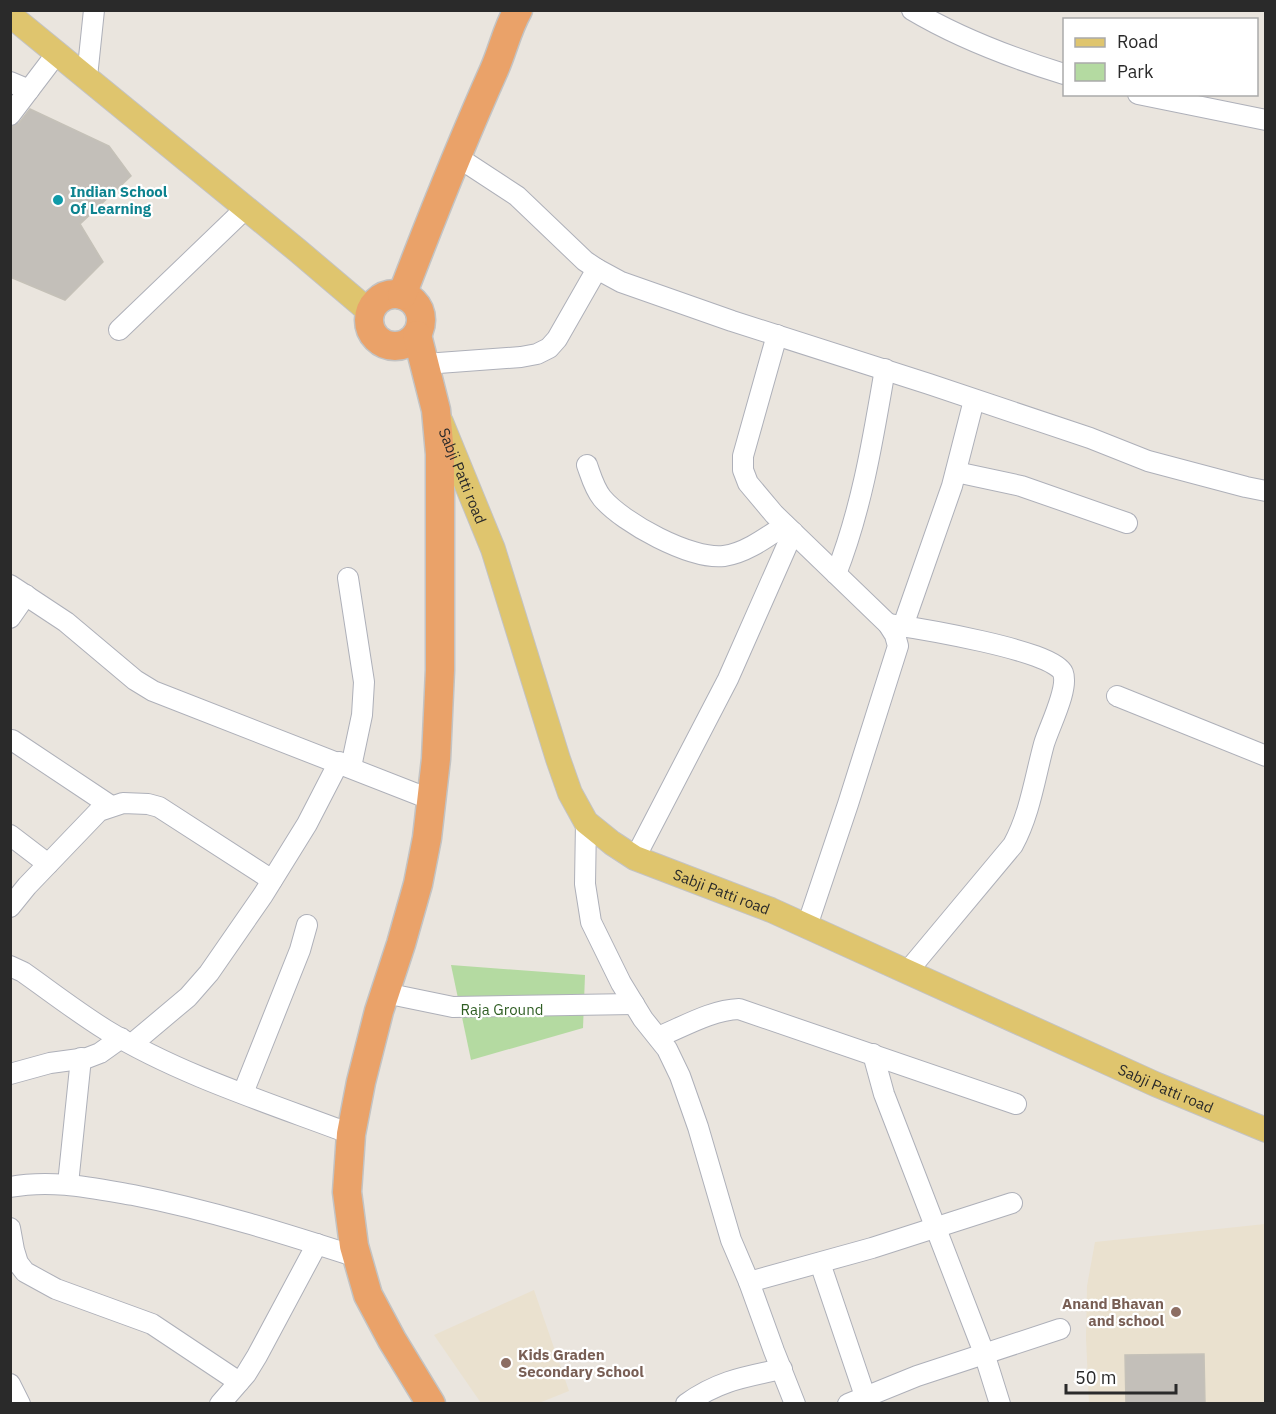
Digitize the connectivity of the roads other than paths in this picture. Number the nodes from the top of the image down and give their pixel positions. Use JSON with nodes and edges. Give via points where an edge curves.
{"nodes":[{"id":1,"x":94,"y":10,"type":"edge"},
{"id":2,"x":518,"y":10,"type":"edge"},
{"id":3,"x":540,"y":10,"type":"edge"},
{"id":4,"x":912,"y":10,"type":"edge"},
{"id":5,"x":10,"y":15,"type":"edge"},
{"id":6,"x":503,"y":51,"type":"junction"},
{"id":7,"x":57,"y":53,"type":"junction"},
{"id":8,"x":1063,"y":73,"type":"edge"},
{"id":9,"x":87,"y":77,"type":"junction"},
{"id":10,"x":10,"y":82,"type":"edge"},
{"id":11,"x":29,"y":90,"type":"junction"},
{"id":12,"x":1148,"y":96,"type":"edge"},
{"id":13,"x":10,"y":115,"type":"edge"},
{"id":14,"x":1266,"y":120,"type":"edge"},
{"id":15,"x":456,"y":156,"type":"junction"},
{"id":16,"x":246,"y":208,"type":"junction"},
{"id":17,"x":597,"y":269,"type":"junction"},
{"id":18,"x":402,"y":295,"type":"junction"},
{"id":19,"x":370,"y":312,"type":"junction"},
{"id":20,"x":119,"y":330,"type":"dead end"},
{"id":21,"x":417,"y":335,"type":"junction"},
{"id":22,"x":777,"y":335,"type":"junction"},
{"id":23,"x":425,"y":364,"type":"junction"},
{"id":24,"x":885,"y":369,"type":"junction"},
{"id":25,"x":974,"y":400,"type":"junction"},
{"id":26,"x":436,"y":410,"type":"junction"},
{"id":27,"x":587,"y":465,"type":"dead end"},
{"id":28,"x":956,"y":472,"type":"junction"},
{"id":29,"x":1266,"y":491,"type":"edge"},
{"id":30,"x":1127,"y":524,"type":"dead end"},
{"id":31,"x":789,"y":529,"type":"junction"},
{"id":32,"x":836,"y":574,"type":"junction"},
{"id":33,"x":348,"y":578,"type":"dead end"},
{"id":34,"x":18,"y":590,"type":"edge"},
{"id":35,"x":10,"y":618,"type":"edge"},
{"id":36,"x":896,"y":625,"type":"junction"},
{"id":37,"x":1117,"y":696,"type":"dead end"},
{"id":38,"x":12,"y":740,"type":"edge"},
{"id":39,"x":1266,"y":756,"type":"edge"},
{"id":40,"x":345,"y":764,"type":"junction"},
{"id":41,"x":432,"y":800,"type":"junction"},
{"id":42,"x":111,"y":806,"type":"junction"},
{"id":43,"x":586,"y":822,"type":"junction"},
{"id":44,"x":10,"y":835,"type":"edge"},
{"id":45,"x":635,"y":858,"type":"junction"},
{"id":46,"x":48,"y":864,"type":"junction"},
{"id":47,"x":272,"y":880,"type":"junction"},
{"id":48,"x":10,"y":908,"type":"edge"},
{"id":49,"x":307,"y":925,"type":"dead end"},
{"id":50,"x":807,"y":926,"type":"junction"},
{"id":51,"x":10,"y":966,"type":"edge"},
{"id":52,"x":907,"y":972,"type":"junction"},
{"id":53,"x":385,"y":993,"type":"junction"},
{"id":54,"x":634,"y":1004,"type":"junction"},
{"id":55,"x":658,"y":1037,"type":"junction"},
{"id":56,"x":126,"y":1041,"type":"junction"},
{"id":57,"x":873,"y":1054,"type":"junction"},
{"id":58,"x":81,"y":1058,"type":"junction"},
{"id":59,"x":10,"y":1074,"type":"edge"},
{"id":60,"x":243,"y":1093,"type":"junction"},
{"id":61,"x":1017,"y":1104,"type":"dead end"},
{"id":62,"x":1266,"y":1130,"type":"edge"},
{"id":63,"x":351,"y":1134,"type":"junction"},
{"id":64,"x":68,"y":1184,"type":"junction"},
{"id":65,"x":10,"y":1187,"type":"edge"},
{"id":66,"x":1012,"y":1203,"type":"dead end"},
{"id":67,"x":10,"y":1228,"type":"edge"},
{"id":68,"x":936,"y":1229,"type":"junction"},
{"id":69,"x":317,"y":1244,"type":"junction"},
{"id":70,"x":357,"y":1257,"type":"junction"},
{"id":71,"x":820,"y":1263,"type":"junction"},
{"id":72,"x":749,"y":1282,"type":"junction"},
{"id":73,"x":1060,"y":1329,"type":"dead end"},
{"id":74,"x":984,"y":1353,"type":"junction"},
{"id":75,"x":782,"y":1369,"type":"junction"},
{"id":76,"x":239,"y":1382,"type":"junction"},
{"id":77,"x":10,"y":1384,"type":"edge"},
{"id":78,"x":856,"y":1400,"type":"edge"},
{"id":79,"x":20,"y":1404,"type":"edge"},
{"id":80,"x":220,"y":1404,"type":"edge"},
{"id":81,"x":431,"y":1404,"type":"edge"},
{"id":82,"x":686,"y":1404,"type":"edge"},
{"id":83,"x":795,"y":1404,"type":"edge"},
{"id":84,"x":1000,"y":1404,"type":"edge"}],
"edges":[{"from":1,"to":9,"type":"street"},
{"from":2,"to":6,"type":"highway"},
{"from":3,"to":6,"type":"highway","via":[[527,33]]},
{"from":4,"to":8,"type":"street","via":[[936,25],[1022,61]]},
{"from":5,"to":7,"type":"main road"},
{"from":6,"to":15,"type":"highway"},
{"from":7,"to":9,"type":"main road"},
{"from":7,"to":11,"type":"street"},
{"from":9,"to":16,"type":"main road"},
{"from":10,"to":11,"type":"street"},
{"from":11,"to":13,"type":"street"},
{"from":12,"to":14,"type":"street"},
{"from":15,"to":17,"type":"street","via":[[517,196]]},
{"from":15,"to":18,"type":"highway"},
{"from":16,"to":19,"type":"main road"},
{"from":16,"to":20,"type":"street"},
{"from":17,"to":22,"type":"street","via":[[621,282]]},
{"from":17,"to":23,"type":"street","via":[[549,348],[521,357]]},
{"from":18,"to":19,"type":"highway","via":[[382,297]]},
{"from":18,"to":21,"type":"highway","via":[[410,298],[420,311],[421,328]]},
{"from":19,"to":21,"type":"highway","via":[[370,330],[383,344],[402,346]]},
{"from":21,"to":23,"type":"highway"},
{"from":22,"to":24,"type":"street"},
{"from":22,"to":31,"type":"street","via":[[743,456],[743,470],[748,483]]},
{"from":23,"to":26,"type":"highway"},
{"from":24,"to":25,"type":"street"},
{"from":24,"to":32,"type":"street","via":[[858,509]]},
{"from":25,"to":28,"type":"street"},
{"from":25,"to":29,"type":"street","via":[[1148,461]]},
{"from":26,"to":41,"type":"highway","via":[[441,487],[440,670]]},
{"from":26,"to":43,"type":"main road","name":"Sabji Patti road","via":[[493,549],[558,759],[570,794]]},
{"from":27,"to":31,"type":"street","via":[[594,486],[609,506],[657,538],[709,556],[734,554]]},
{"from":28,"to":30,"type":"street","via":[[1021,486]]},
{"from":28,"to":36,"type":"street"},
{"from":31,"to":32,"type":"street"},
{"from":31,"to":45,"type":"street","via":[[728,679]]},
{"from":32,"to":36,"type":"street"},
{"from":33,"to":40,"type":"street","via":[[364,682],[362,715]]},
{"from":34,"to":35,"type":"street"},
{"from":34,"to":40,"type":"street","via":[[66,622],[153,691]]},
{"from":36,"to":50,"type":"street","via":[[895,659]]},
{"from":36,"to":52,"type":"street","via":[[963,637],[1043,659],[1060,667],[1064,675],[1022,829],[1013,845]]},
{"from":37,"to":39,"type":"street"},
{"from":38,"to":42,"type":"street"},
{"from":40,"to":41,"type":"street"},
{"from":40,"to":47,"type":"street"},
{"from":41,"to":53,"type":"highway","via":[[418,884]]},
{"from":42,"to":46,"type":"street","via":[[99,811]]},
{"from":42,"to":47,"type":"street","via":[[123,803],[159,807]]},
{"from":43,"to":45,"type":"main road","name":"Sabji Patti road"},
{"from":43,"to":54,"type":"street","via":[[585,884],[591,922]]},
{"from":44,"to":46,"type":"street"},
{"from":45,"to":50,"type":"main road","name":"Sabji Patti road"},
{"from":46,"to":48,"type":"street"},
{"from":47,"to":56,"type":"street","via":[[188,997]]},
{"from":49,"to":60,"type":"street"},
{"from":50,"to":52,"type":"main road","name":"Sabji Patti road"},
{"from":51,"to":56,"type":"street"},
{"from":52,"to":62,"type":"main road","name":"Sabji Patti road"},
{"from":53,"to":54,"type":"street","via":[[453,1007]]},
{"from":53,"to":63,"type":"highway"},
{"from":54,"to":55,"type":"street"},
{"from":55,"to":57,"type":"street","via":[[714,1014],[739,1010]]},
{"from":55,"to":72,"type":"street","via":[[690,1101],[731,1240]]},
{"from":56,"to":58,"type":"street"},
{"from":56,"to":60,"type":"street"},
{"from":57,"to":61,"type":"street"},
{"from":57,"to":68,"type":"street","via":[[884,1094]]},
{"from":58,"to":59,"type":"street"},
{"from":58,"to":64,"type":"street"},
{"from":60,"to":63,"type":"street"},
{"from":63,"to":70,"type":"highway","via":[[347,1192]]},
{"from":64,"to":65,"type":"street"},
{"from":64,"to":69,"type":"street","via":[[251,1222]]},
{"from":66,"to":68,"type":"street"},
{"from":67,"to":76,"type":"street","via":[[18,1263],[25,1272],[56,1289],[152,1323]]},
{"from":68,"to":71,"type":"street"},
{"from":68,"to":74,"type":"street"},
{"from":69,"to":70,"type":"street"},
{"from":69,"to":76,"type":"street"},
{"from":70,"to":81,"type":"highway","via":[[368,1295]]},
{"from":71,"to":72,"type":"street"},
{"from":71,"to":78,"type":"street"},
{"from":72,"to":75,"type":"street"},
{"from":73,"to":74,"type":"street"},
{"from":74,"to":78,"type":"street"},
{"from":74,"to":84,"type":"street"},
{"from":75,"to":82,"type":"street","via":[[724,1382],[704,1390]]},
{"from":75,"to":83,"type":"street"},
{"from":76,"to":80,"type":"street"},
{"from":77,"to":79,"type":"street"}]}
